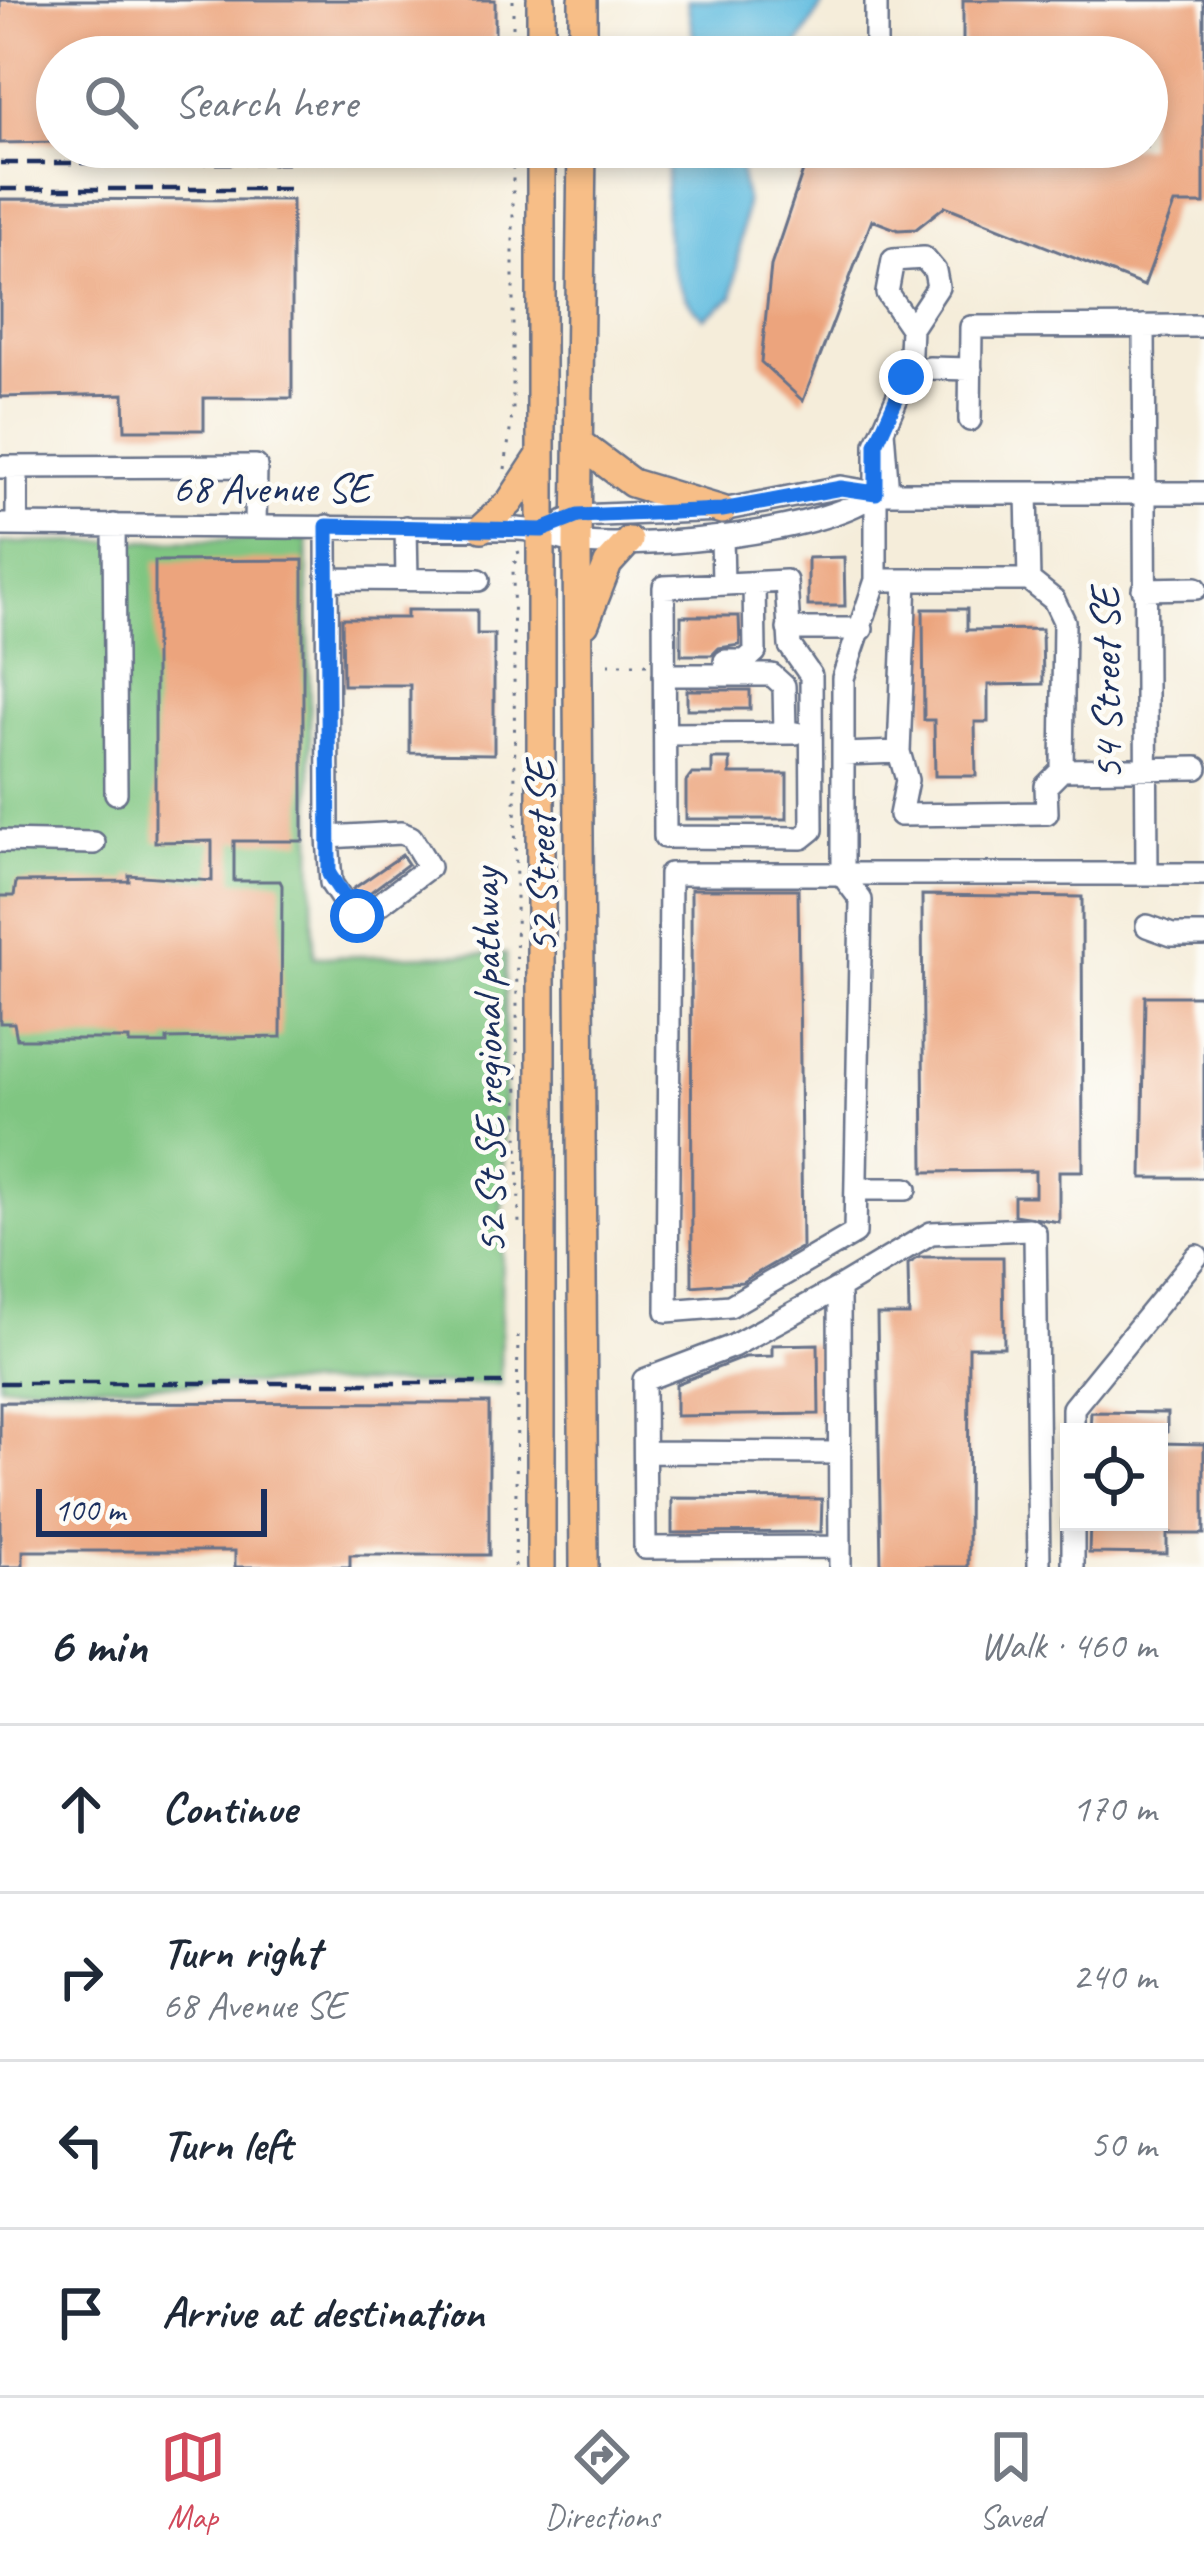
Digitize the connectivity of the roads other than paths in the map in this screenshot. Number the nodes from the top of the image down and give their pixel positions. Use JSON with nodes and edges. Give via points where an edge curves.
{"nodes":[{"id":1,"x":541,"y":0,"type":"edge"},
{"id":2,"x":584,"y":0,"type":"edge"},
{"id":3,"x":876,"y":0,"type":"edge"},
{"id":4,"x":541,"y":36,"type":"edge"},
{"id":5,"x":583,"y":36,"type":"edge"},
{"id":6,"x":875,"y":36,"type":"edge"},
{"id":7,"x":541,"y":168,"type":"edge"},
{"id":8,"x":582,"y":168,"type":"edge"},
{"id":9,"x":1144,"y":326,"type":"junction"},
{"id":10,"x":1204,"y":326,"type":"edge"},
{"id":11,"x":910,"y":328,"type":"dead end"},
{"id":12,"x":970,"y":374,"type":"junction"},
{"id":13,"x":910,"y":375,"type":"junction"},
{"id":14,"x":970,"y":420,"type":"dead end"},
{"id":15,"x":579,"y":443,"type":"junction"},
{"id":16,"x":541,"y":454,"type":"junction"},
{"id":17,"x":8,"y":467,"type":"edge"},
{"id":18,"x":882,"y":493,"type":"junction"},
{"id":19,"x":1027,"y":493,"type":"junction"},
{"id":20,"x":1142,"y":493,"type":"junction"},
{"id":21,"x":1204,"y":493,"type":"edge"},
{"id":22,"x":722,"y":523,"type":"junction"},
{"id":23,"x":9,"y":525,"type":"edge"},
{"id":24,"x":114,"y":525,"type":"junction"},
{"id":25,"x":255,"y":526,"type":"junction"},
{"id":26,"x":327,"y":526,"type":"junction"},
{"id":27,"x":406,"y":527,"type":"junction"},
{"id":28,"x":482,"y":528,"type":"junction"},
{"id":29,"x":578,"y":529,"type":"junction"},
{"id":30,"x":542,"y":530,"type":"junction"},
{"id":31,"x":629,"y":542,"type":"junction"},
{"id":32,"x":327,"y":578,"type":"junction"},
{"id":33,"x":407,"y":579,"type":"junction"},
{"id":34,"x":479,"y":580,"type":"dead end"},
{"id":35,"x":876,"y":580,"type":"junction"},
{"id":36,"x":906,"y":580,"type":"junction"},
{"id":37,"x":1029,"y":580,"type":"junction"},
{"id":38,"x":754,"y":583,"type":"junction"},
{"id":39,"x":723,"y":584,"type":"junction"},
{"id":40,"x":1143,"y":589,"type":"junction"},
{"id":41,"x":1196,"y":589,"type":"dead end"},
{"id":42,"x":788,"y":629,"type":"junction"},
{"id":43,"x":862,"y":629,"type":"junction"},
{"id":44,"x":579,"y":631,"type":"junction"},
{"id":45,"x":664,"y":667,"type":"junction"},
{"id":46,"x":812,"y":676,"type":"junction"},
{"id":47,"x":843,"y":678,"type":"junction"},
{"id":48,"x":785,"y":733,"type":"junction"},
{"id":49,"x":812,"y":733,"type":"junction"},
{"id":50,"x":664,"y":734,"type":"junction"},
{"id":51,"x":899,"y":752,"type":"junction"},
{"id":52,"x":843,"y":754,"type":"junction"},
{"id":53,"x":1145,"y":768,"type":"junction"},
{"id":54,"x":1196,"y":768,"type":"dead end"},
{"id":55,"x":1062,"y":770,"type":"junction"},
{"id":56,"x":116,"y":793,"type":"dead end"},
{"id":57,"x":328,"y":837,"type":"junction"},
{"id":58,"x":0,"y":841,"type":"edge"},
{"id":59,"x":94,"y":843,"type":"dead end"},
{"id":60,"x":1147,"y":874,"type":"junction"},
{"id":61,"x":1204,"y":874,"type":"edge"},
{"id":62,"x":843,"y":876,"type":"junction"},
{"id":63,"x":1147,"y":926,"type":"dead end"},
{"id":64,"x":1204,"y":934,"type":"edge"},
{"id":65,"x":856,"y":1189,"type":"junction"},
{"id":66,"x":906,"y":1189,"type":"dead end"},
{"id":67,"x":1197,"y":1256,"type":"dead end"},
{"id":68,"x":839,"y":1288,"type":"junction"},
{"id":69,"x":1073,"y":1423,"type":"edge"},
{"id":70,"x":645,"y":1452,"type":"junction"},
{"id":71,"x":839,"y":1453,"type":"junction"},
{"id":72,"x":1073,"y":1531,"type":"edge"},
{"id":73,"x":840,"y":1557,"type":"edge"},
{"id":74,"x":541,"y":1567,"type":"edge"},
{"id":75,"x":584,"y":1567,"type":"edge"},
{"id":76,"x":1039,"y":1567,"type":"edge"},
{"id":77,"x":1072,"y":1567,"type":"edge"}],
"edges":[{"from":1,"to":4,"type":"main road"},
{"from":2,"to":5,"type":"main road"},
{"from":3,"to":6,"type":"street"},
{"from":7,"to":16,"type":"main road","name":"52 Street SE"},
{"from":8,"to":15,"type":"main road","name":"52 Street SE"},
{"from":9,"to":10,"type":"street"},
{"from":9,"to":12,"type":"street","via":[[971,327]]},
{"from":9,"to":20,"type":"street","name":"54 Street SE"},
{"from":11,"to":13,"type":"street"},
{"from":12,"to":13,"type":"street","via":[[929,368]]},
{"from":12,"to":14,"type":"street"},
{"from":13,"to":18,"type":"street","via":[[876,444]]},
{"from":15,"to":22,"type":"main road","via":[[632,483]]},
{"from":15,"to":29,"type":"main road","name":"52 Street SE"},
{"from":16,"to":28,"type":"main road"},
{"from":16,"to":30,"type":"main road","name":"52 Street SE"},
{"from":17,"to":23,"type":"street"},
{"from":17,"to":25,"type":"street","via":[[256,466]]},
{"from":18,"to":19,"type":"street","name":"68 Avenue SE"},
{"from":18,"to":22,"type":"street","name":"68 Avenue SE","via":[[841,488]]},
{"from":18,"to":35,"type":"street"},
{"from":19,"to":20,"type":"street","name":"68 Avenue SE"},
{"from":19,"to":37,"type":"street"},
{"from":20,"to":21,"type":"street","name":"68 Avenue SE"},
{"from":20,"to":40,"type":"street","name":"54 Street SE"},
{"from":22,"to":29,"type":"street","name":"68 Avenue SE"},
{"from":22,"to":31,"type":"street","name":"68 Avenue SE"},
{"from":22,"to":39,"type":"street"},
{"from":23,"to":24,"type":"street","name":"68 Avenue SE"},
{"from":24,"to":25,"type":"street","name":"68 Avenue SE"},
{"from":24,"to":56,"type":"street"},
{"from":25,"to":26,"type":"street","name":"68 Avenue SE"},
{"from":26,"to":27,"type":"street","name":"68 Avenue SE"},
{"from":26,"to":32,"type":"street"},
{"from":27,"to":28,"type":"street","name":"68 Avenue SE"},
{"from":27,"to":33,"type":"street"},
{"from":28,"to":30,"type":"street","name":"68 Avenue SE"},
{"from":29,"to":30,"type":"street","name":"68 Avenue SE"},
{"from":29,"to":31,"type":"street","name":"68 Avenue SE"},
{"from":29,"to":44,"type":"main road","name":"52 Street SE"},
{"from":30,"to":74,"type":"main road","name":"52 Street SE"},
{"from":31,"to":44,"type":"main road","via":[[608,564]]},
{"from":32,"to":33,"type":"street"},
{"from":32,"to":57,"type":"street"},
{"from":33,"to":34,"type":"street"},
{"from":35,"to":36,"type":"street"},
{"from":35,"to":43,"type":"street"},
{"from":36,"to":37,"type":"street"},
{"from":36,"to":51,"type":"street"},
{"from":37,"to":55,"type":"street","via":[[1054,600],[1064,621]]},
{"from":38,"to":39,"type":"street"},
{"from":38,"to":42,"type":"street","via":[[786,581]]},
{"from":38,"to":45,"type":"street","via":[[750,659]]},
{"from":39,"to":45,"type":"street","via":[[664,587]]},
{"from":40,"to":41,"type":"street"},
{"from":40,"to":53,"type":"street","name":"54 Street SE"},
{"from":42,"to":43,"type":"street"},
{"from":42,"to":46,"type":"street"},
{"from":43,"to":47,"type":"street"},
{"from":44,"to":75,"type":"main road","name":"52 Street SE"},
{"from":45,"to":48,"type":"street","via":[[772,674],[784,686]]},
{"from":45,"to":50,"type":"street"},
{"from":46,"to":47,"type":"street"},
{"from":46,"to":49,"type":"street"},
{"from":47,"to":52,"type":"street"},
{"from":48,"to":49,"type":"street"},
{"from":48,"to":50,"type":"street"},
{"from":49,"to":50,"type":"street","via":[[812,830],[802,838],[665,837]]},
{"from":51,"to":52,"type":"street"},
{"from":51,"to":55,"type":"street","via":[[908,780],[900,815],[1047,813],[1046,786]]},
{"from":52,"to":62,"type":"street"},
{"from":53,"to":54,"type":"street"},
{"from":53,"to":55,"type":"street"},
{"from":53,"to":60,"type":"street","name":"54 Street SE"},
{"from":57,"to":57,"type":"street","via":[[332,884],[357,916],[429,867],[400,833]]},
{"from":58,"to":59,"type":"street"},
{"from":60,"to":61,"type":"street"},
{"from":60,"to":62,"type":"street"},
{"from":62,"to":65,"type":"street","via":[[861,900]]},
{"from":62,"to":65,"type":"street","via":[[670,874],[667,1311],[730,1306],[855,1233]]},
{"from":63,"to":64,"type":"street"},
{"from":65,"to":66,"type":"street"},
{"from":67,"to":69,"type":"street","via":[[1073,1408]]},
{"from":68,"to":70,"type":"street","via":[[733,1346],[644,1380]]},
{"from":68,"to":71,"type":"street"},
{"from":68,"to":76,"type":"street","via":[[931,1233],[1035,1233]]},
{"from":70,"to":71,"type":"street"},
{"from":70,"to":73,"type":"street","via":[[645,1548]]},
{"from":71,"to":73,"type":"street"},
{"from":72,"to":77,"type":"street"}]}
